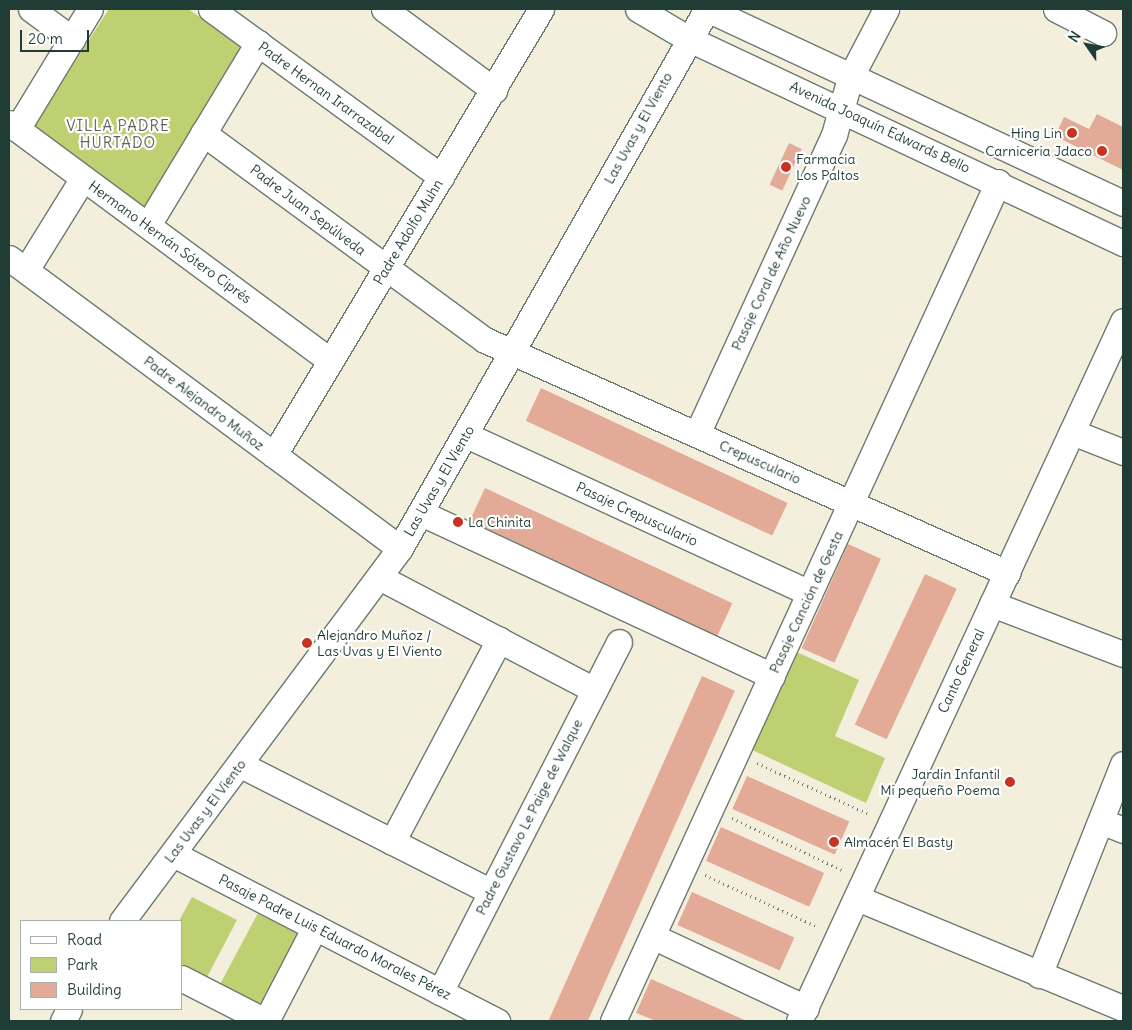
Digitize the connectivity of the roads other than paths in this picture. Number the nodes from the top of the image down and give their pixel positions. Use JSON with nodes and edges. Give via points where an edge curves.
{"nodes":[{"id":1,"x":31,"y":9,"type":"edge"},
{"id":2,"x":90,"y":9,"type":"edge"},
{"id":3,"x":211,"y":9,"type":"edge"},
{"id":4,"x":384,"y":9,"type":"edge"},
{"id":5,"x":541,"y":9,"type":"edge"},
{"id":6,"x":638,"y":9,"type":"edge"},
{"id":7,"x":707,"y":9,"type":"edge"},
{"id":8,"x":886,"y":9,"type":"edge"},
{"id":9,"x":1056,"y":9,"type":"edge"},
{"id":10,"x":1103,"y":34,"type":"dead end"},
{"id":11,"x":687,"y":38,"type":"junction"},
{"id":12,"x":72,"y":39,"type":"junction"},
{"id":13,"x":258,"y":43,"type":"junction"},
{"id":14,"x":850,"y":78,"type":"junction"},
{"id":15,"x":494,"y":90,"type":"junction"},
{"id":16,"x":841,"y":110,"type":"junction"},
{"id":17,"x":13,"y":126,"type":"edge"},
{"id":18,"x":203,"y":133,"type":"junction"},
{"id":19,"x":83,"y":178,"type":"junction"},
{"id":20,"x":441,"y":178,"type":"junction"},
{"id":21,"x":998,"y":182,"type":"junction"},
{"id":22,"x":1123,"y":203,"type":"edge"},
{"id":23,"x":148,"y":225,"type":"junction"},
{"id":24,"x":1123,"y":243,"type":"edge"},
{"id":25,"x":17,"y":264,"type":"edge"},
{"id":26,"x":387,"y":268,"type":"junction"},
{"id":27,"x":1123,"y":321,"type":"edge"},
{"id":28,"x":512,"y":351,"type":"junction"},
{"id":29,"x":331,"y":361,"type":"junction"},
{"id":30,"x":1072,"y":432,"type":"junction"},
{"id":31,"x":697,"y":434,"type":"junction"},
{"id":32,"x":466,"y":435,"type":"junction"},
{"id":33,"x":1123,"y":452,"type":"edge"},
{"id":34,"x":274,"y":455,"type":"junction"},
{"id":35,"x":851,"y":503,"type":"junction"},
{"id":36,"x":421,"y":513,"type":"junction"},
{"id":37,"x":400,"y":548,"type":"junction"},
{"id":38,"x":1007,"y":573,"type":"junction"},
{"id":39,"x":380,"y":578,"type":"junction"},
{"id":40,"x":809,"y":593,"type":"junction"},
{"id":41,"x":992,"y":604,"type":"junction"},
{"id":42,"x":499,"y":640,"type":"junction"},
{"id":43,"x":619,"y":642,"type":"dead end"},
{"id":44,"x":1123,"y":654,"type":"edge"},
{"id":45,"x":772,"y":676,"type":"junction"},
{"id":46,"x":594,"y":690,"type":"junction"},
{"id":47,"x":1123,"y":764,"type":"edge"},
{"id":48,"x":241,"y":765,"type":"junction"},
{"id":49,"x":1101,"y":820,"type":"junction"},
{"id":50,"x":1123,"y":830,"type":"edge"},
{"id":51,"x":392,"y":842,"type":"junction"},
{"id":52,"x":173,"y":854,"type":"junction"},
{"id":53,"x":861,"y":889,"type":"junction"},
{"id":54,"x":491,"y":892,"type":"junction"},
{"id":55,"x":123,"y":920,"type":"edge"},
{"id":56,"x":315,"y":927,"type":"junction"},
{"id":57,"x":652,"y":936,"type":"junction"},
{"id":58,"x":1039,"y":974,"type":"junction"},
{"id":59,"x":182,"y":979,"type":"edge"},
{"id":60,"x":440,"y":992,"type":"junction"},
{"id":61,"x":1123,"y":1008,"type":"edge"},
{"id":62,"x":802,"y":1014,"type":"edge"},
{"id":63,"x":266,"y":1021,"type":"edge"},
{"id":64,"x":495,"y":1021,"type":"edge"},
{"id":65,"x":613,"y":1021,"type":"edge"}],
"edges":[{"from":1,"to":12,"type":"street"},
{"from":2,"to":12,"type":"street"},
{"from":3,"to":13,"type":"street","name":"Padre Hernan Irarrazabal"},
{"from":4,"to":15,"type":"street"},
{"from":5,"to":15,"type":"street","name":"Padre Adolfo Muhn"},
{"from":6,"to":11,"type":"street","name":"Avenida Joaquín Edwards Bello"},
{"from":7,"to":11,"type":"street","name":"Las Uvas y El Viento"},
{"from":7,"to":14,"type":"street"},
{"from":8,"to":14,"type":"street","name":"Pasaje Coral de Año Nuevo"},
{"from":9,"to":10,"type":"street"},
{"from":11,"to":16,"type":"street","name":"Avenida Joaquín Edwards Bello"},
{"from":11,"to":28,"type":"street","name":"Las Uvas y El Viento"},
{"from":12,"to":17,"type":"street"},
{"from":13,"to":18,"type":"street"},
{"from":13,"to":20,"type":"street","name":"Padre Hernan Irarrazabal"},
{"from":14,"to":16,"type":"street","name":"Pasaje Coral de Año Nuevo"},
{"from":14,"to":22,"type":"street"},
{"from":15,"to":20,"type":"street","name":"Padre Adolfo Muhn"},
{"from":16,"to":21,"type":"street","name":"Avenida Joaquín Edwards Bello"},
{"from":16,"to":31,"type":"street","name":"Pasaje Coral de Año Nuevo","via":[[834,135]]},
{"from":17,"to":19,"type":"street","name":"Hermano Hernán Sótero Ciprés"},
{"from":18,"to":23,"type":"street"},
{"from":18,"to":26,"type":"street","name":"Padre Juan Sepúlveda"},
{"from":19,"to":23,"type":"street","name":"Hermano Hernán Sótero Ciprés"},
{"from":19,"to":25,"type":"street"},
{"from":20,"to":26,"type":"street","name":"Padre Adolfo Muhn"},
{"from":21,"to":24,"type":"street","name":"Avenida Joaquín Edwards Bello"},
{"from":21,"to":35,"type":"street","name":"Pasaje Canción de Gesta"},
{"from":23,"to":29,"type":"street","name":"Hermano Hernán Sótero Ciprés"},
{"from":25,"to":34,"type":"street","name":"Padre Alejandro Muñoz"},
{"from":26,"to":28,"type":"street","name":"Padre Juan Sepúlveda","via":[[485,340]]},
{"from":26,"to":29,"type":"street","name":"Padre Adolfo Muhn"},
{"from":27,"to":30,"type":"street","name":"Canto General"},
{"from":28,"to":31,"type":"street","name":"Crepusculario"},
{"from":28,"to":32,"type":"street","name":"Las Uvas y El Viento"},
{"from":29,"to":34,"type":"street","name":"Padre Adolfo Muhn"},
{"from":30,"to":33,"type":"street"},
{"from":30,"to":38,"type":"street","name":"Canto General"},
{"from":31,"to":35,"type":"street","name":"Crepusculario"},
{"from":32,"to":36,"type":"street","name":"Las Uvas y El Viento"},
{"from":32,"to":40,"type":"street","name":"Pasaje Crepusculario"},
{"from":34,"to":37,"type":"street","name":"Padre Alejandro Muñoz"},
{"from":35,"to":38,"type":"street","name":"Crepusculario"},
{"from":35,"to":40,"type":"street","name":"Pasaje Canción de Gesta"},
{"from":36,"to":37,"type":"street","name":"Las Uvas y El Viento"},
{"from":36,"to":45,"type":"street"},
{"from":37,"to":39,"type":"street","name":"Las Uvas y El Viento"},
{"from":38,"to":41,"type":"street","name":"Canto General"},
{"from":39,"to":42,"type":"street"},
{"from":39,"to":48,"type":"street","name":"Las Uvas y El Viento"},
{"from":40,"to":45,"type":"street","name":"Pasaje Canción de Gesta"},
{"from":41,"to":44,"type":"street"},
{"from":41,"to":53,"type":"street","name":"Canto General"},
{"from":42,"to":46,"type":"street"},
{"from":42,"to":51,"type":"street"},
{"from":43,"to":46,"type":"street","name":"Padre Gustavo Le Paige de Walque"},
{"from":45,"to":57,"type":"street","name":"Pasaje Canción de Gesta"},
{"from":46,"to":54,"type":"street","name":"Padre Gustavo Le Paige de Walque"},
{"from":47,"to":49,"type":"street"},
{"from":48,"to":51,"type":"street"},
{"from":48,"to":52,"type":"street","name":"Las Uvas y El Viento"},
{"from":49,"to":50,"type":"street"},
{"from":49,"to":58,"type":"street"},
{"from":51,"to":54,"type":"street"},
{"from":52,"to":55,"type":"street","name":"Las Uvas y El Viento"},
{"from":52,"to":56,"type":"street","name":"Pasaje Padre Luis Eduardo Morales Pérez"},
{"from":53,"to":58,"type":"street"},
{"from":53,"to":62,"type":"street","name":"Canto General"},
{"from":54,"to":60,"type":"street","name":"Padre Gustavo Le Paige de Walque"},
{"from":56,"to":60,"type":"street","name":"Pasaje Padre Luis Eduardo Morales Pérez"},
{"from":56,"to":63,"type":"street"},
{"from":57,"to":62,"type":"street"},
{"from":57,"to":65,"type":"street","name":"Pasaje Canción de Gesta"},
{"from":58,"to":61,"type":"street"},
{"from":59,"to":63,"type":"street"},
{"from":60,"to":64,"type":"street","name":"Pasaje Padre Luis Eduardo Morales Pérez"}]}
